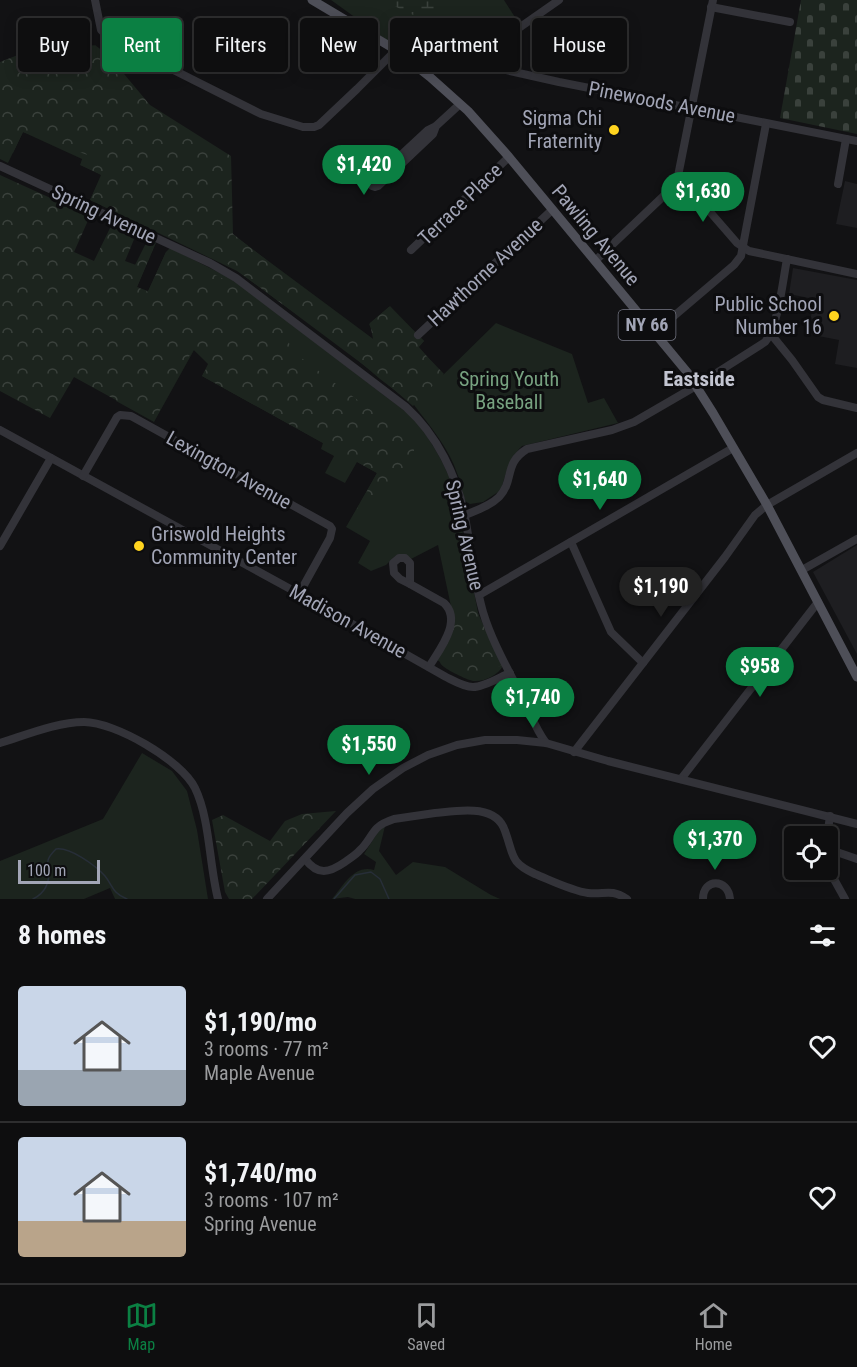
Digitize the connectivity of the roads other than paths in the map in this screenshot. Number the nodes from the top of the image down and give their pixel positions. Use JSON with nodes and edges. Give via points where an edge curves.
{"nodes":[{"id":1,"x":95,"y":0,"type":"edge"},
{"id":2,"x":312,"y":0,"type":"edge"},
{"id":3,"x":559,"y":0,"type":"edge"},
{"id":4,"x":712,"y":3,"type":"edge"},
{"id":5,"x":790,"y":22,"type":"dead end"},
{"id":6,"x":520,"y":27,"type":"edge"},
{"id":7,"x":390,"y":46,"type":"edge"},
{"id":8,"x":390,"y":56,"type":"edge"},
{"id":9,"x":424,"y":72,"type":"edge"},
{"id":10,"x":518,"y":72,"type":"edge"},
{"id":11,"x":460,"y":104,"type":"junction"},
{"id":12,"x":691,"y":108,"type":"junction"},
{"id":13,"x":766,"y":124,"type":"junction"},
{"id":14,"x":436,"y":126,"type":"junction"},
{"id":15,"x":846,"y":139,"type":"junction"},
{"id":16,"x":857,"y":141,"type":"edge"},
{"id":17,"x":509,"y":157,"type":"junction"},
{"id":18,"x":0,"y":166,"type":"edge"},
{"id":19,"x":678,"y":177,"type":"junction"},
{"id":20,"x":838,"y":184,"type":"dead end"},
{"id":21,"x":552,"y":210,"type":"junction"},
{"id":22,"x":743,"y":248,"type":"junction"},
{"id":23,"x":411,"y":250,"type":"dead end"},
{"id":24,"x":787,"y":259,"type":"junction"},
{"id":25,"x":595,"y":261,"type":"junction"},
{"id":26,"x":857,"y":274,"type":"edge"},
{"id":27,"x":654,"y":333,"type":"junction"},
{"id":28,"x":770,"y":333,"type":"junction"},
{"id":29,"x":418,"y":335,"type":"dead end"},
{"id":30,"x":696,"y":386,"type":"junction"},
{"id":31,"x":857,"y":408,"type":"edge"},
{"id":32,"x":0,"y":430,"type":"edge"},
{"id":33,"x":733,"y":448,"type":"junction"},
{"id":34,"x":857,"y":453,"type":"edge"},
{"id":35,"x":51,"y":458,"type":"junction"},
{"id":36,"x":83,"y":476,"type":"junction"},
{"id":37,"x":767,"y":505,"type":"junction"},
{"id":38,"x":465,"y":515,"type":"junction"},
{"id":39,"x":2,"y":536,"type":"edge"},
{"id":40,"x":857,"y":539,"type":"edge"},
{"id":41,"x":571,"y":542,"type":"junction"},
{"id":42,"x":0,"y":546,"type":"edge"},
{"id":43,"x":802,"y":570,"type":"junction"},
{"id":44,"x":410,"y":584,"type":"dead end"},
{"id":45,"x":299,"y":594,"type":"junction"},
{"id":46,"x":479,"y":595,"type":"junction"},
{"id":47,"x":818,"y":602,"type":"junction"},
{"id":48,"x":643,"y":663,"type":"junction"},
{"id":49,"x":429,"y":667,"type":"junction"},
{"id":50,"x":510,"y":673,"type":"junction"},
{"id":51,"x":857,"y":677,"type":"edge"},
{"id":52,"x":0,"y":743,"type":"edge"},
{"id":53,"x":546,"y":743,"type":"junction"},
{"id":54,"x":574,"y":752,"type":"junction"},
{"id":55,"x":681,"y":779,"type":"junction"},
{"id":56,"x":830,"y":816,"type":"junction"},
{"id":57,"x":857,"y":824,"type":"edge"},
{"id":58,"x":829,"y":826,"type":"edge"},
{"id":59,"x":838,"y":852,"type":"edge"},
{"id":60,"x":857,"y":858,"type":"edge"},
{"id":61,"x":305,"y":859,"type":"junction"},
{"id":62,"x":834,"y":880,"type":"edge"},
{"id":63,"x":218,"y":899,"type":"edge"},
{"id":64,"x":267,"y":899,"type":"edge"},
{"id":65,"x":627,"y":899,"type":"edge"},
{"id":66,"x":702,"y":899,"type":"edge"},
{"id":67,"x":730,"y":899,"type":"edge"},
{"id":68,"x":845,"y":899,"type":"edge"}],
"edges":[{"from":1,"to":8,"type":"street","via":[[101,30],[108,37],[261,114],[303,127],[319,125]]},
{"from":2,"to":7,"type":"main road","name":"Pawling Avenue","number":"NY 66"},
{"from":3,"to":6,"type":"street"},
{"from":4,"to":5,"type":"street"},
{"from":4,"to":12,"type":"street"},
{"from":9,"to":11,"type":"main road","name":"Pawling Avenue","number":"NY 66"},
{"from":10,"to":12,"type":"street","name":"Pinewoods Avenue"},
{"from":11,"to":14,"type":"street"},
{"from":11,"to":17,"type":"main road","name":"Pawling Avenue","number":"NY 66"},
{"from":12,"to":13,"type":"street","name":"Pinewoods Avenue"},
{"from":12,"to":19,"type":"street"},
{"from":13,"to":15,"type":"street","name":"Pinewoods Avenue"},
{"from":13,"to":22,"type":"street"},
{"from":14,"to":14,"type":"street","via":[[371,183],[372,186],[378,186],[392,173],[433,134]]},
{"from":15,"to":16,"type":"street","name":"Pinewoods Avenue"},
{"from":15,"to":20,"type":"street"},
{"from":17,"to":21,"type":"main road","name":"Pawling Avenue","number":"NY 66"},
{"from":17,"to":23,"type":"street","name":"Terrace Place"},
{"from":18,"to":38,"type":"street","name":"Spring Avenue","via":[[236,278],[406,407],[424,425],[455,479]]},
{"from":19,"to":22,"type":"street"},
{"from":19,"to":25,"type":"street","via":[[672,189]]},
{"from":21,"to":25,"type":"main road","name":"Pawling Avenue","number":"NY 66"},
{"from":21,"to":29,"type":"street","name":"Hawthorne Avenue"},
{"from":22,"to":24,"type":"street"},
{"from":22,"to":27,"type":"street","via":[[734,265]]},
{"from":24,"to":26,"type":"street"},
{"from":24,"to":28,"type":"street"},
{"from":25,"to":27,"type":"main road","name":"Pawling Avenue","number":"NY 66"},
{"from":27,"to":30,"type":"main road","name":"Pawling Avenue","number":"NY 66"},
{"from":28,"to":30,"type":"street","via":[[765,342]]},
{"from":28,"to":31,"type":"street","via":[[818,397]]},
{"from":30,"to":33,"type":"main road","name":"Pawling Avenue","number":"NY 66"},
{"from":30,"to":38,"type":"street","via":[[634,422],[518,454],[498,498]]},
{"from":32,"to":35,"type":"street","name":"Madison Avenue"},
{"from":33,"to":37,"type":"main road","name":"Pawling Avenue","number":"NY 66"},
{"from":33,"to":41,"type":"street"},
{"from":34,"to":37,"type":"street"},
{"from":35,"to":36,"type":"street","name":"Madison Avenue"},
{"from":35,"to":39,"type":"street"},
{"from":36,"to":45,"type":"street","name":"Madison Avenue"},
{"from":36,"to":45,"type":"street","name":"Lexington Avenue","via":[[113,422],[120,414],[131,416],[332,529]]},
{"from":37,"to":43,"type":"main road","name":"Pawling Avenue","number":"NY 66"},
{"from":37,"to":48,"type":"street","via":[[755,515]]},
{"from":38,"to":46,"type":"street","name":"Spring Avenue"},
{"from":39,"to":42,"type":"street"},
{"from":40,"to":43,"type":"street"},
{"from":41,"to":46,"type":"street"},
{"from":41,"to":48,"type":"street","via":[[611,632]]},
{"from":43,"to":47,"type":"main road","name":"Pawling Avenue","number":"NY 66"},
{"from":44,"to":49,"type":"street","via":[[444,603],[451,615],[447,636]]},
{"from":45,"to":49,"type":"street","name":"Madison Avenue"},
{"from":46,"to":50,"type":"street","name":"Spring Avenue","via":[[490,631]]},
{"from":47,"to":51,"type":"main road","name":"Pawling Avenue","number":"NY 66"},
{"from":47,"to":55,"type":"street"},
{"from":48,"to":54,"type":"street"},
{"from":49,"to":50,"type":"street","name":"Madison Avenue","via":[[472,687]]},
{"from":50,"to":53,"type":"street","name":"Spring Avenue"},
{"from":52,"to":63,"type":"street","via":[[53,727],[94,723],[165,757],[185,775],[198,796]]},
{"from":53,"to":54,"type":"street"},
{"from":53,"to":61,"type":"street","via":[[485,740],[428,755],[373,789]]},
{"from":54,"to":55,"type":"street"},
{"from":55,"to":56,"type":"street"},
{"from":56,"to":57,"type":"street"},
{"from":56,"to":58,"type":"street"},
{"from":59,"to":60,"type":"street"},
{"from":61,"to":64,"type":"street"},
{"from":61,"to":65,"type":"street","via":[[310,866],[328,872],[360,851],[386,821],[477,811],[489,814],[504,828],[516,862],[523,868],[588,893],[611,892]]},
{"from":62,"to":68,"type":"street"},
{"from":66,"to":67,"type":"street","via":[[705,888],[718,883],[729,891]]}]}
